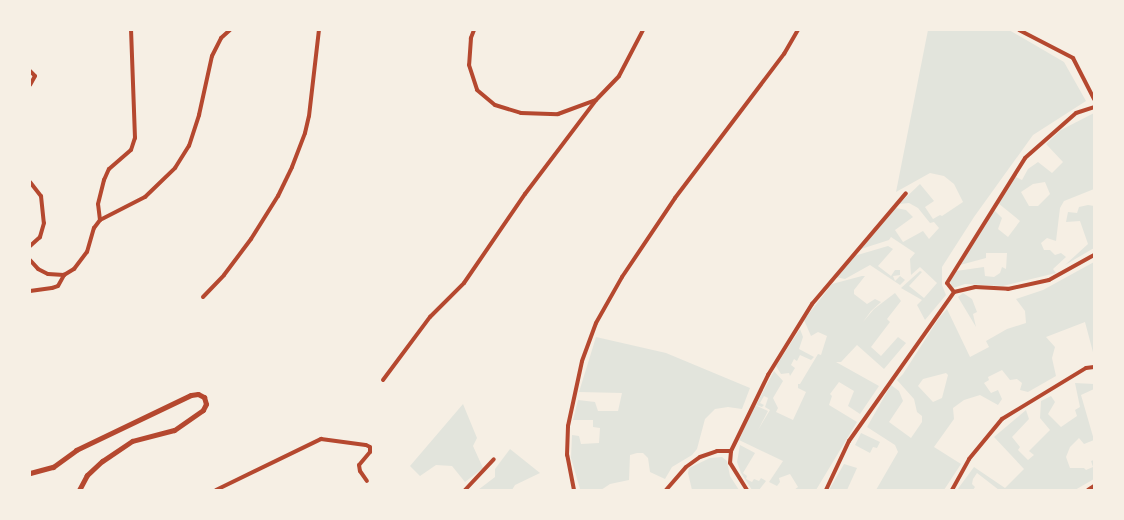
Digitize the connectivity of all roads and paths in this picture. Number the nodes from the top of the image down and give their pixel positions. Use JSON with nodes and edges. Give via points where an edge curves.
{"nodes":[{"id":1,"x":131,"y":30,"type":"edge"},
{"id":2,"x":230,"y":30,"type":"edge"},
{"id":3,"x":319,"y":30,"type":"edge"},
{"id":4,"x":474,"y":30,"type":"edge"},
{"id":5,"x":643,"y":30,"type":"edge"},
{"id":6,"x":798,"y":30,"type":"edge"},
{"id":7,"x":1019,"y":30,"type":"edge"},
{"id":8,"x":30,"y":70,"type":"edge"},
{"id":9,"x":30,"y":85,"type":"edge"},
{"id":10,"x":1094,"y":99,"type":"edge"},
{"id":11,"x":596,"y":100,"type":"junction"},
{"id":12,"x":1094,"y":107,"type":"edge"},
{"id":13,"x":30,"y":182,"type":"edge"},
{"id":14,"x":906,"y":194,"type":"dead end"},
{"id":15,"x":100,"y":220,"type":"junction"},
{"id":16,"x":30,"y":246,"type":"edge"},
{"id":17,"x":1094,"y":255,"type":"edge"},
{"id":18,"x":30,"y":260,"type":"edge"},
{"id":19,"x":64,"y":275,"type":"junction"},
{"id":20,"x":30,"y":291,"type":"edge"},
{"id":21,"x":954,"y":292,"type":"junction"},
{"id":22,"x":203,"y":297,"type":"dead end"},
{"id":23,"x":1094,"y":367,"type":"edge"},
{"id":24,"x":383,"y":380,"type":"dead end"},
{"id":25,"x":731,"y":451,"type":"junction"},
{"id":26,"x":494,"y":459,"type":"dead end"},
{"id":27,"x":30,"y":473,"type":"edge"},
{"id":28,"x":367,"y":481,"type":"dead end"},
{"id":29,"x":1094,"y":486,"type":"edge"},
{"id":30,"x":79,"y":490,"type":"edge"},
{"id":31,"x":216,"y":490,"type":"edge"},
{"id":32,"x":464,"y":490,"type":"edge"},
{"id":33,"x":574,"y":490,"type":"edge"},
{"id":34,"x":666,"y":490,"type":"edge"},
{"id":35,"x":747,"y":490,"type":"edge"},
{"id":36,"x":826,"y":490,"type":"edge"},
{"id":37,"x":952,"y":490,"type":"edge"},
{"id":38,"x":1088,"y":490,"type":"edge"}],
"edges":[{"from":1,"to":15,"type":"street","via":[[135,138],[131,150],[109,169],[104,180],[98,204]]},
{"from":2,"to":15,"type":"street","via":[[221,38],[212,56],[189,146],[175,168],[145,197]]},
{"from":3,"to":22,"type":"street","via":[[309,116],[292,168],[251,239]]},
{"from":4,"to":11,"type":"street","via":[[469,65],[477,90],[495,105],[521,113],[558,114]]},
{"from":5,"to":11,"type":"street","via":[[619,76]]},
{"from":6,"to":33,"type":"street","via":[[784,54],[675,198],[622,277],[596,323],[582,361],[568,426],[567,455]]},
{"from":7,"to":10,"type":"street","via":[[1073,58]]},
{"from":8,"to":9,"type":"street","via":[[35,76]]},
{"from":11,"to":24,"type":"street","via":[[525,194],[464,283],[430,317]]},
{"from":12,"to":21,"type":"street","via":[[1076,113],[1025,158],[947,283]]},
{"from":13,"to":16,"type":"street","via":[[41,196],[44,223],[40,237]]},
{"from":14,"to":25,"type":"street","via":[[812,304],[768,375]]},
{"from":15,"to":19,"type":"street","via":[[82,262]]},
{"from":17,"to":21,"type":"street","via":[[1049,280],[1008,289],[975,287]]},
{"from":18,"to":19,"type":"street","via":[[48,274]]},
{"from":19,"to":20,"type":"street","via":[[58,286]]},
{"from":21,"to":36,"type":"street","via":[[849,441]]},
{"from":23,"to":37,"type":"street","via":[[1086,368],[1002,419],[969,459]]},
{"from":25,"to":34,"type":"street","via":[[717,451],[700,457],[686,467]]},
{"from":25,"to":35,"type":"street","via":[[730,463]]},
{"from":26,"to":32,"type":"street"},
{"from":27,"to":30,"type":"main road","via":[[53,467],[76,450],[191,396],[198,394],[204,397],[206,404],[203,410],[174,430],[132,441],[102,461],[87,475]]},
{"from":28,"to":31,"type":"street","via":[[359,465],[370,452],[370,447],[321,439]]},
{"from":29,"to":38,"type":"street"}]}
